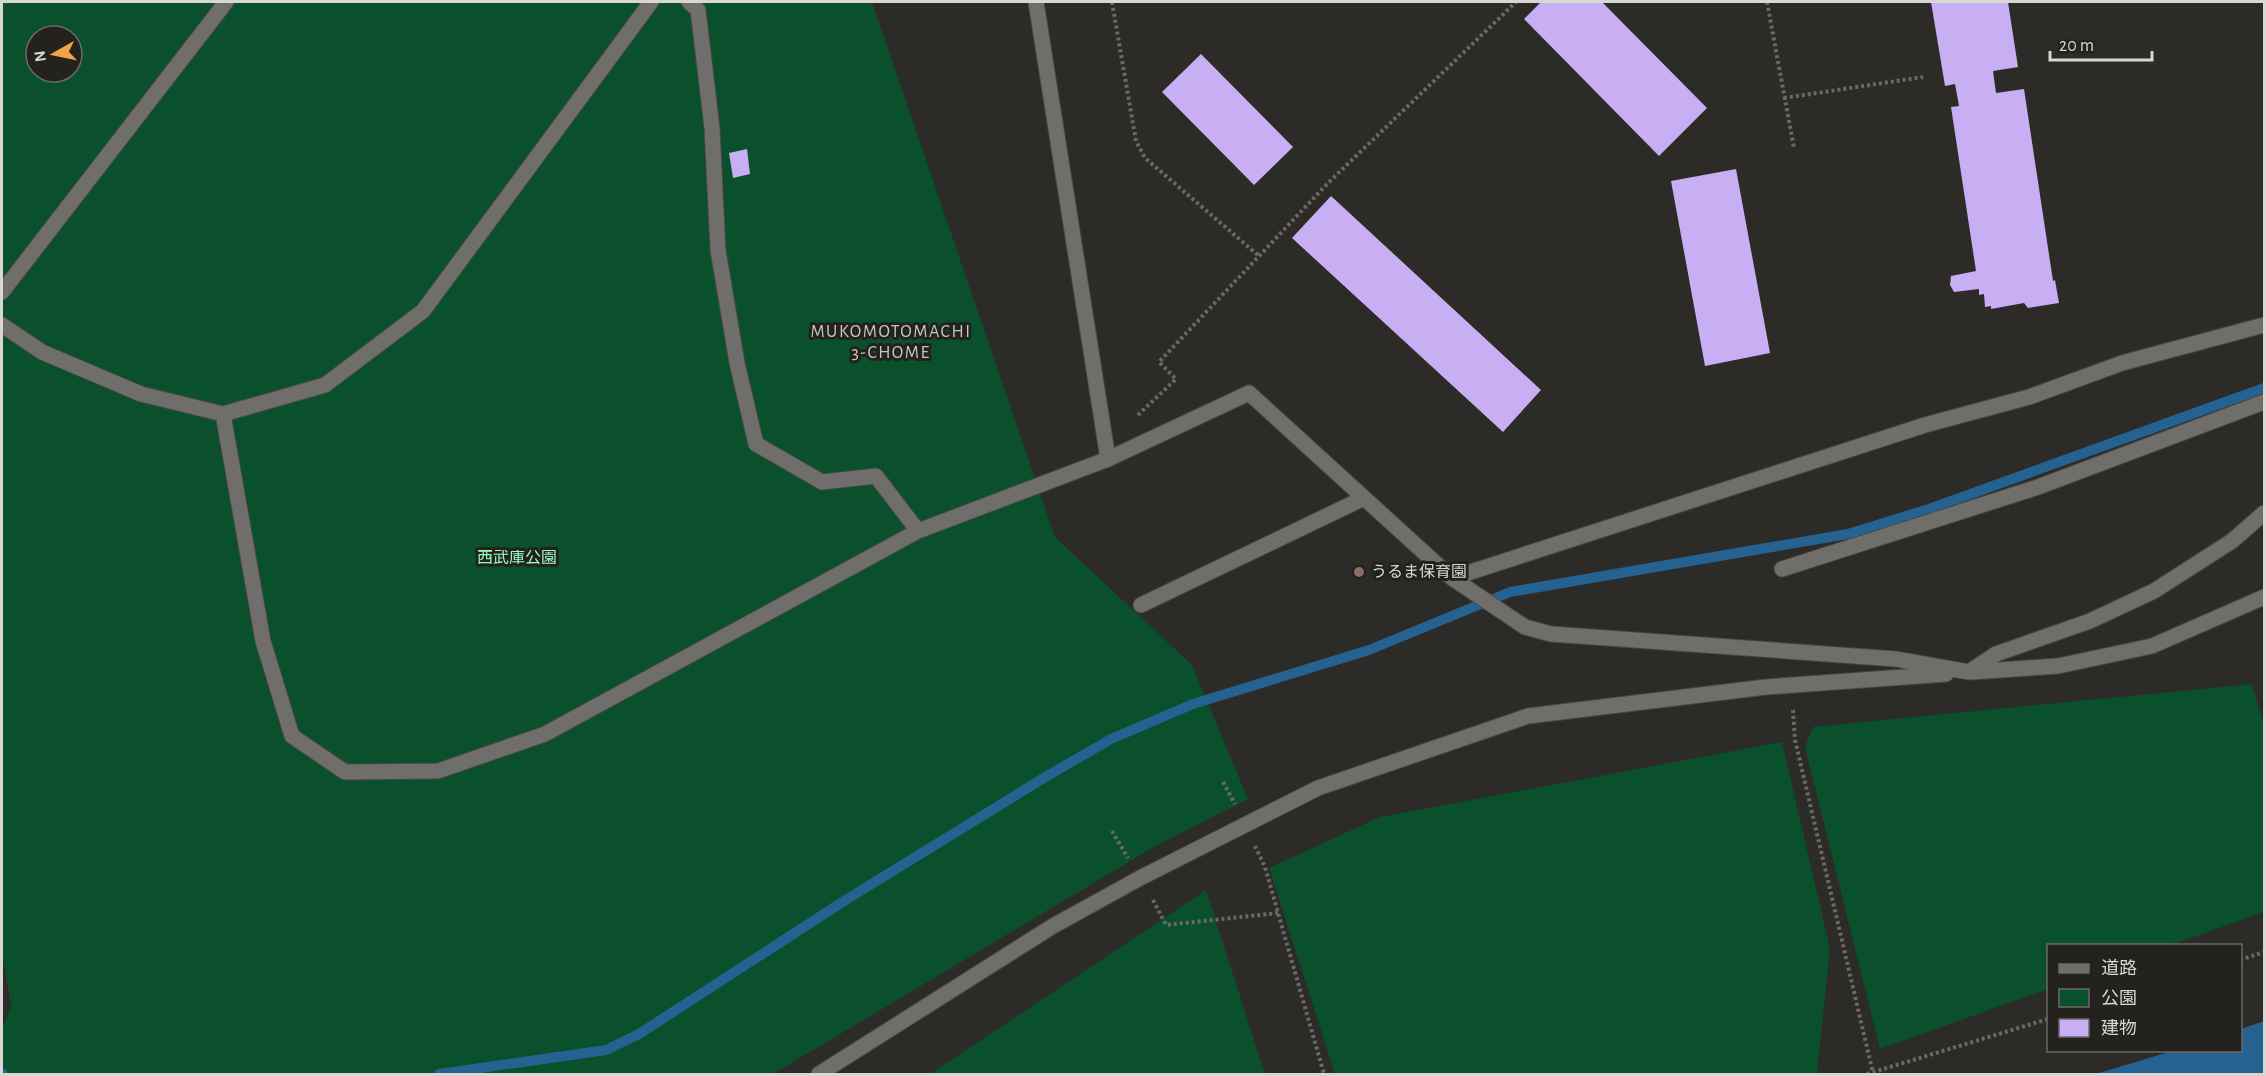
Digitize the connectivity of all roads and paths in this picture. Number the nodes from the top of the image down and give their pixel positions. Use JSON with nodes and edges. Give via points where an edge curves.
{"nodes":[{"id":1,"x":226,"y":2,"type":"edge"},
{"id":2,"x":651,"y":2,"type":"edge"},
{"id":3,"x":689,"y":2,"type":"edge"},
{"id":4,"x":1036,"y":2,"type":"edge"},
{"id":5,"x":1112,"y":2,"type":"edge"},
{"id":6,"x":1516,"y":2,"type":"edge"},
{"id":7,"x":1767,"y":2,"type":"edge"},
{"id":8,"x":1923,"y":77,"type":"dead end"},
{"id":9,"x":1784,"y":98,"type":"junction"},
{"id":10,"x":1794,"y":148,"type":"dead end"},
{"id":11,"x":1259,"y":256,"type":"junction"},
{"id":12,"x":2,"y":292,"type":"edge"},
{"id":13,"x":2,"y":325,"type":"edge"},
{"id":14,"x":2265,"y":326,"type":"edge"},
{"id":15,"x":2265,"y":402,"type":"edge"},
{"id":16,"x":223,"y":414,"type":"junction"},
{"id":17,"x":1137,"y":416,"type":"dead end"},
{"id":18,"x":1108,"y":459,"type":"junction"},
{"id":19,"x":1364,"y":498,"type":"junction"},
{"id":20,"x":2265,"y":513,"type":"edge"},
{"id":21,"x":918,"y":531,"type":"junction"},
{"id":22,"x":1782,"y":568,"type":"dead end"},
{"id":23,"x":1452,"y":578,"type":"junction"},
{"id":24,"x":2265,"y":597,"type":"edge"},
{"id":25,"x":1141,"y":605,"type":"dead end"},
{"id":26,"x":1969,"y":672,"type":"junction"},
{"id":27,"x":1795,"y":740,"type":"dead end"},
{"id":28,"x":1265,"y":867,"type":"dead end"},
{"id":29,"x":1278,"y":913,"type":"junction"},
{"id":30,"x":1166,"y":925,"type":"dead end"},
{"id":31,"x":2265,"y":952,"type":"edge"},
{"id":32,"x":2242,"y":960,"type":"edge"},
{"id":33,"x":2047,"y":1020,"type":"edge"},
{"id":34,"x":1873,"y":1073,"type":"junction"},
{"id":35,"x":819,"y":1074,"type":"edge"},
{"id":36,"x":1324,"y":1074,"type":"edge"},
{"id":37,"x":1867,"y":1074,"type":"edge"}],
"edges":[{"from":1,"to":12,"type":"street"},
{"from":2,"to":16,"type":"street","via":[[423,311],[325,384]]},
{"from":3,"to":21,"type":"street","via":[[698,10],[710,105],[718,250],[737,363],[756,444],[822,482],[876,476]]},
{"from":4,"to":18,"type":"street"},
{"from":5,"to":11,"type":"path","via":[[1136,141],[1145,158]]},
{"from":6,"to":11,"type":"path","via":[[1328,183]]},
{"from":7,"to":9,"type":"path"},
{"from":8,"to":9,"type":"path"},
{"from":9,"to":10,"type":"path"},
{"from":11,"to":17,"type":"path","via":[[1159,362],[1176,379]]},
{"from":13,"to":16,"type":"street","via":[[42,352],[141,394]]},
{"from":14,"to":23,"type":"street","via":[[2122,363],[2029,397],[1925,425]]},
{"from":15,"to":22,"type":"street","via":[[2038,487]]},
{"from":16,"to":21,"type":"street","via":[[263,641],[292,736],[345,772],[438,771],[545,734]]},
{"from":18,"to":19,"type":"street","via":[[1249,393]]},
{"from":18,"to":21,"type":"street"},
{"from":19,"to":23,"type":"street"},
{"from":19,"to":25,"type":"street"},
{"from":20,"to":26,"type":"street","via":[[2232,541],[2154,591],[2090,621],[1996,654]]},
{"from":23,"to":26,"type":"street","via":[[1525,627],[1551,634],[1896,659]]},
{"from":24,"to":26,"type":"street","via":[[2152,646],[2058,666]]},
{"from":26,"to":35,"type":"street","via":[[1766,687],[1528,716],[1318,788],[1053,926]]},
{"from":27,"to":34,"type":"path"},
{"from":28,"to":29,"type":"path"},
{"from":29,"to":30,"type":"path"},
{"from":29,"to":36,"type":"path"},
{"from":31,"to":32,"type":"path"},
{"from":33,"to":34,"type":"path"},
{"from":34,"to":37,"type":"path"}]}
